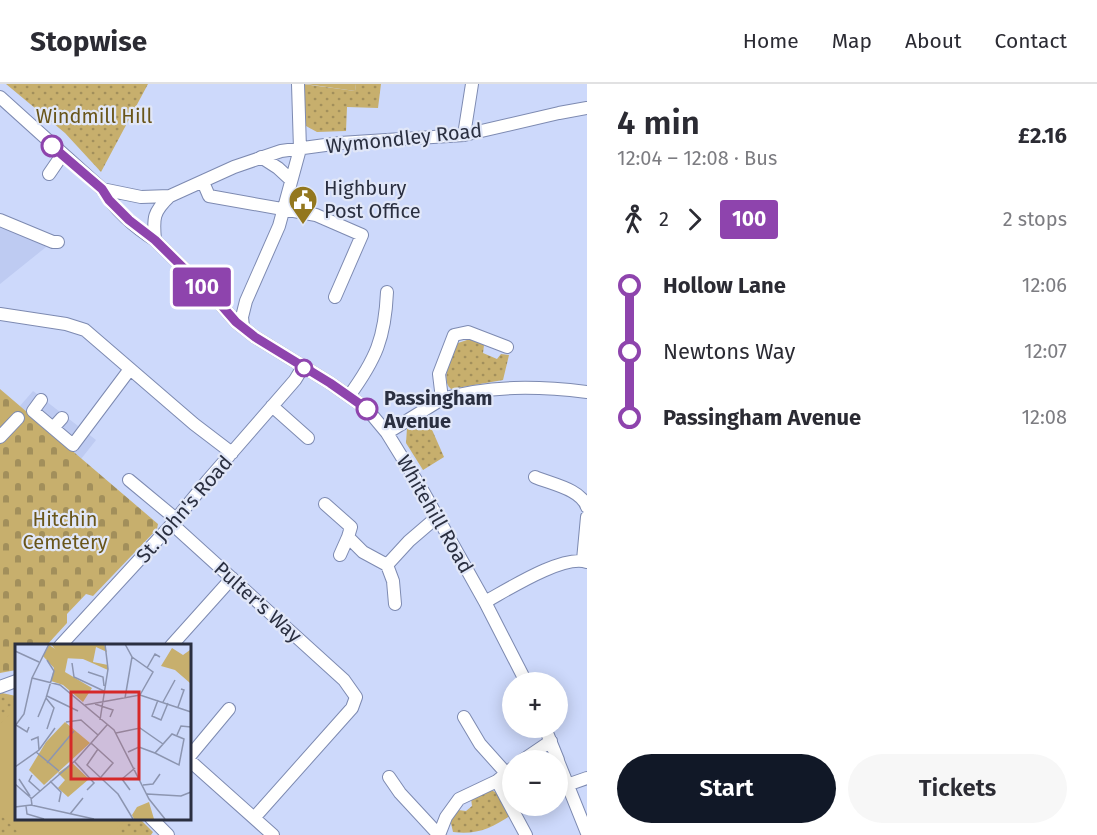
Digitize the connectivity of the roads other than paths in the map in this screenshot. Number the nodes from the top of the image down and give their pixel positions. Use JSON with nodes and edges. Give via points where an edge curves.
{"nodes":[{"id":1,"x":298,"y":84,"type":"edge"},
{"id":2,"x":472,"y":84,"type":"edge"},
{"id":3,"x":0,"y":97,"type":"edge"},
{"id":4,"x":587,"y":108,"type":"edge"},
{"id":5,"x":298,"y":129,"type":"junction"},
{"id":6,"x":465,"y":135,"type":"junction"},
{"id":7,"x":315,"y":146,"type":"junction"},
{"id":8,"x":300,"y":148,"type":"junction"},
{"id":9,"x":281,"y":151,"type":"junction"},
{"id":10,"x":62,"y":155,"type":"junction"},
{"id":11,"x":261,"y":157,"type":"junction"},
{"id":12,"x":49,"y":174,"type":"dead end"},
{"id":13,"x":291,"y":180,"type":"junction"},
{"id":14,"x":203,"y":182,"type":"junction"},
{"id":15,"x":102,"y":189,"type":"junction"},
{"id":16,"x":170,"y":196,"type":"junction"},
{"id":17,"x":285,"y":209,"type":"junction"},
{"id":18,"x":0,"y":219,"type":"edge"},
{"id":19,"x":155,"y":240,"type":"junction"},
{"id":20,"x":58,"y":242,"type":"dead end"},
{"id":21,"x":387,"y":292,"type":"dead end"},
{"id":22,"x":335,"y":297,"type":"dead end"},
{"id":23,"x":246,"y":301,"type":"junction"},
{"id":24,"x":222,"y":306,"type":"junction"},
{"id":25,"x":0,"y":314,"type":"edge"},
{"id":26,"x":243,"y":327,"type":"junction"},
{"id":27,"x":507,"y":347,"type":"dead end"},
{"id":28,"x":303,"y":367,"type":"junction"},
{"id":29,"x":130,"y":369,"type":"junction"},
{"id":30,"x":587,"y":392,"type":"edge"},
{"id":31,"x":349,"y":396,"type":"junction"},
{"id":32,"x":442,"y":399,"type":"junction"},
{"id":33,"x":41,"y":400,"type":"dead end"},
{"id":34,"x":272,"y":406,"type":"junction"},
{"id":35,"x":18,"y":418,"type":"dead end"},
{"id":36,"x":62,"y":418,"type":"dead end"},
{"id":37,"x":53,"y":428,"type":"junction"},
{"id":38,"x":387,"y":433,"type":"junction"},
{"id":39,"x":0,"y":437,"type":"edge"},
{"id":40,"x":308,"y":438,"type":"dead end"},
{"id":41,"x":232,"y":453,"type":"junction"},
{"id":42,"x":535,"y":477,"type":"dead end"},
{"id":43,"x":129,"y":480,"type":"dead end"},
{"id":44,"x":325,"y":504,"type":"dead end"},
{"id":45,"x":587,"y":507,"type":"edge"},
{"id":46,"x":437,"y":517,"type":"junction"},
{"id":47,"x":587,"y":517,"type":"edge"},
{"id":48,"x":174,"y":521,"type":"junction"},
{"id":49,"x":348,"y":537,"type":"junction"},
{"id":50,"x":340,"y":555,"type":"dead end"},
{"id":51,"x":585,"y":561,"type":"edge"},
{"id":52,"x":387,"y":565,"type":"junction"},
{"id":53,"x":232,"y":578,"type":"junction"},
{"id":54,"x":485,"y":602,"type":"junction"},
{"id":55,"x":395,"y":604,"type":"dead end"},
{"id":56,"x":62,"y":644,"type":"edge"},
{"id":57,"x":173,"y":644,"type":"edge"},
{"id":58,"x":521,"y":672,"type":"edge"},
{"id":59,"x":15,"y":681,"type":"edge"},
{"id":60,"x":0,"y":687,"type":"edge"},
{"id":61,"x":230,"y":709,"type":"dead end"},
{"id":62,"x":464,"y":717,"type":"dead end"},
{"id":63,"x":549,"y":738,"type":"edge"},
{"id":64,"x":550,"y":741,"type":"junction"},
{"id":65,"x":537,"y":750,"type":"edge"},
{"id":66,"x":554,"y":750,"type":"edge"},
{"id":67,"x":190,"y":757,"type":"edge"},
{"id":68,"x":190,"y":759,"type":"edge"},
{"id":69,"x":502,"y":770,"type":"edge"},
{"id":70,"x":502,"y":776,"type":"edge"},
{"id":71,"x":389,"y":777,"type":"dead end"},
{"id":72,"x":587,"y":778,"type":"edge"},
{"id":73,"x":568,"y":785,"type":"edge"},
{"id":74,"x":568,"y":787,"type":"edge"},
{"id":75,"x":519,"y":816,"type":"edge"},
{"id":76,"x":254,"y":818,"type":"junction"},
{"id":77,"x":153,"y":820,"type":"edge"},
{"id":78,"x":587,"y":832,"type":"edge"},
{"id":79,"x":168,"y":835,"type":"edge"},
{"id":80,"x":273,"y":835,"type":"edge"},
{"id":81,"x":439,"y":835,"type":"edge"},
{"id":82,"x":526,"y":835,"type":"edge"}],
"edges":[{"from":1,"to":5,"type":"street"},
{"from":2,"to":6,"type":"street"},
{"from":3,"to":10,"type":"street","name":"Whitehill Road"},
{"from":4,"to":6,"type":"street","name":"Wymondley Road"},
{"from":5,"to":7,"type":"street","name":"Wymondley Road"},
{"from":5,"to":8,"type":"street"},
{"from":5,"to":9,"type":"street"},
{"from":6,"to":7,"type":"street","name":"Wymondley Road"},
{"from":7,"to":8,"type":"street"},
{"from":8,"to":9,"type":"street"},
{"from":8,"to":13,"type":"street"},
{"from":9,"to":11,"type":"street"},
{"from":10,"to":12,"type":"street"},
{"from":10,"to":15,"type":"street","name":"Whitehill Road"},
{"from":11,"to":13,"type":"street"},
{"from":11,"to":14,"type":"street"},
{"from":13,"to":17,"type":"street"},
{"from":14,"to":16,"type":"street"},
{"from":14,"to":17,"type":"street","via":[[209,196]]},
{"from":15,"to":16,"type":"street","via":[[141,197]]},
{"from":15,"to":19,"type":"street","name":"Whitehill Road","via":[[120,211]]},
{"from":16,"to":19,"type":"street","via":[[155,212]]},
{"from":17,"to":22,"type":"street","via":[[322,217],[362,235]]},
{"from":17,"to":23,"type":"street"},
{"from":18,"to":20,"type":"street"},
{"from":19,"to":24,"type":"street","name":"Whitehill Road"},
{"from":21,"to":31,"type":"street","via":[[385,323],[373,361]]},
{"from":23,"to":24,"type":"street"},
{"from":23,"to":26,"type":"street"},
{"from":24,"to":26,"type":"street","name":"Whitehill Road"},
{"from":25,"to":29,"type":"street","via":[[79,327]]},
{"from":26,"to":28,"type":"street","name":"Whitehill Road"},
{"from":27,"to":32,"type":"street","via":[[468,332],[454,335],[439,374]]},
{"from":28,"to":31,"type":"street","name":"Whitehill Road"},
{"from":28,"to":34,"type":"street","name":"St. John's Road"},
{"from":29,"to":37,"type":"street","via":[[74,445]]},
{"from":29,"to":41,"type":"street"},
{"from":30,"to":32,"type":"street","via":[[521,387]]},
{"from":31,"to":38,"type":"street","name":"Whitehill Road"},
{"from":32,"to":38,"type":"street"},
{"from":33,"to":37,"type":"street","via":[[33,411]]},
{"from":34,"to":40,"type":"street"},
{"from":34,"to":41,"type":"street","name":"St. John's Road"},
{"from":35,"to":39,"type":"street"},
{"from":36,"to":37,"type":"street"},
{"from":38,"to":46,"type":"street","name":"Whitehill Road"},
{"from":41,"to":48,"type":"street","name":"St. John's Road"},
{"from":42,"to":45,"type":"street","via":[[573,492]]},
{"from":43,"to":48,"type":"street","name":"Pulter's Way"},
{"from":44,"to":49,"type":"street","via":[[351,527]]},
{"from":46,"to":52,"type":"street"},
{"from":46,"to":54,"type":"street","name":"Whitehill Road"},
{"from":47,"to":51,"type":"street"},
{"from":48,"to":53,"type":"street","name":"Pulter's Way"},
{"from":48,"to":56,"type":"street","name":"St. John's Road"},
{"from":49,"to":50,"type":"street"},
{"from":49,"to":52,"type":"street","via":[[363,552]]},
{"from":51,"to":54,"type":"street","via":[[559,564]]},
{"from":52,"to":55,"type":"street"},
{"from":53,"to":57,"type":"street"},
{"from":53,"to":76,"type":"street","name":"Pulter's Way","via":[[344,680],[356,697],[352,708]]},
{"from":54,"to":58,"type":"street","name":"Whitehill Road"},
{"from":59,"to":60,"type":"street"},
{"from":61,"to":67,"type":"street"},
{"from":62,"to":69,"type":"street"},
{"from":63,"to":64,"type":"street"},
{"from":64,"to":65,"type":"street"},
{"from":64,"to":66,"type":"street"},
{"from":68,"to":76,"type":"street"},
{"from":70,"to":81,"type":"street","via":[[459,799]]},
{"from":71,"to":81,"type":"street"},
{"from":72,"to":73,"type":"street"},
{"from":74,"to":78,"type":"street"},
{"from":75,"to":82,"type":"street"},
{"from":76,"to":80,"type":"street"},
{"from":77,"to":79,"type":"street"}]}
